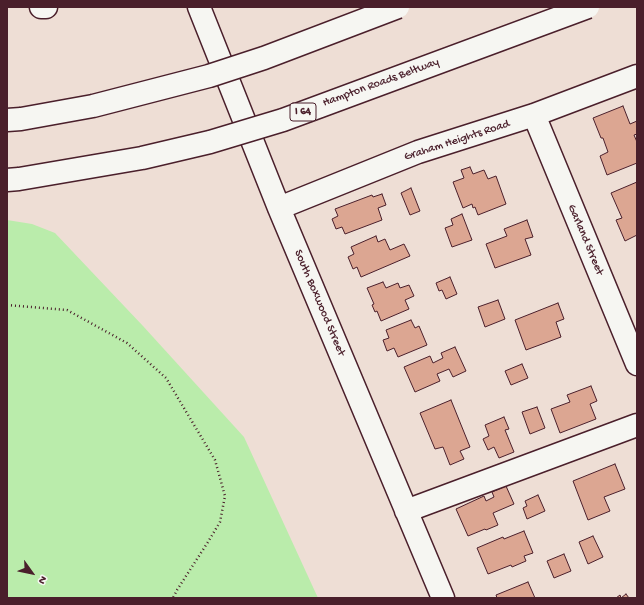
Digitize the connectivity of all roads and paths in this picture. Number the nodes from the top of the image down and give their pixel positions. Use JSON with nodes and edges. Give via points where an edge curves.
{"nodes":[{"id":1,"x":41,"y":7,"type":"edge"},
{"id":2,"x":46,"y":7,"type":"edge"},
{"id":3,"x":199,"y":7,"type":"edge"},
{"id":4,"x":398,"y":7,"type":"edge"},
{"id":5,"x":588,"y":7,"type":"edge"},
{"id":6,"x":637,"y":76,"type":"edge"},
{"id":7,"x":534,"y":115,"type":"junction"},
{"id":8,"x":7,"y":120,"type":"edge"},
{"id":9,"x":7,"y":180,"type":"edge"},
{"id":10,"x":279,"y":208,"type":"junction"},
{"id":11,"x":7,"y":305,"type":"edge"},
{"id":12,"x":637,"y":364,"type":"edge"},
{"id":13,"x":637,"y":425,"type":"edge"},
{"id":14,"x":406,"y":511,"type":"junction"},
{"id":15,"x":173,"y":598,"type":"edge"},
{"id":16,"x":443,"y":598,"type":"edge"}],
"edges":[{"from":1,"to":2,"type":"main road"},
{"from":3,"to":10,"type":"main road","name":"South Boxwood Street"},
{"from":4,"to":8,"type":"main road","bridge":true,"via":[[209,76],[93,106]]},
{"from":5,"to":9,"type":"main road","name":"Hampton Roads Beltway","number":"I 64","bridge":true,"via":[[283,120],[210,142],[142,158]]},
{"from":6,"to":7,"type":"main road","name":"Graham Heights Road"},
{"from":7,"to":10,"type":"main road","name":"Graham Heights Road","via":[[418,152]]},
{"from":7,"to":12,"type":"main road","name":"Garland Street"},
{"from":10,"to":14,"type":"main road","name":"South Boxwood Street"},
{"from":11,"to":15,"type":"path","via":[[66,310],[127,343],[166,378],[215,460],[225,496],[220,522]]},
{"from":13,"to":14,"type":"main road"},
{"from":14,"to":16,"type":"main road","name":"South Boxwood Street"}]}
